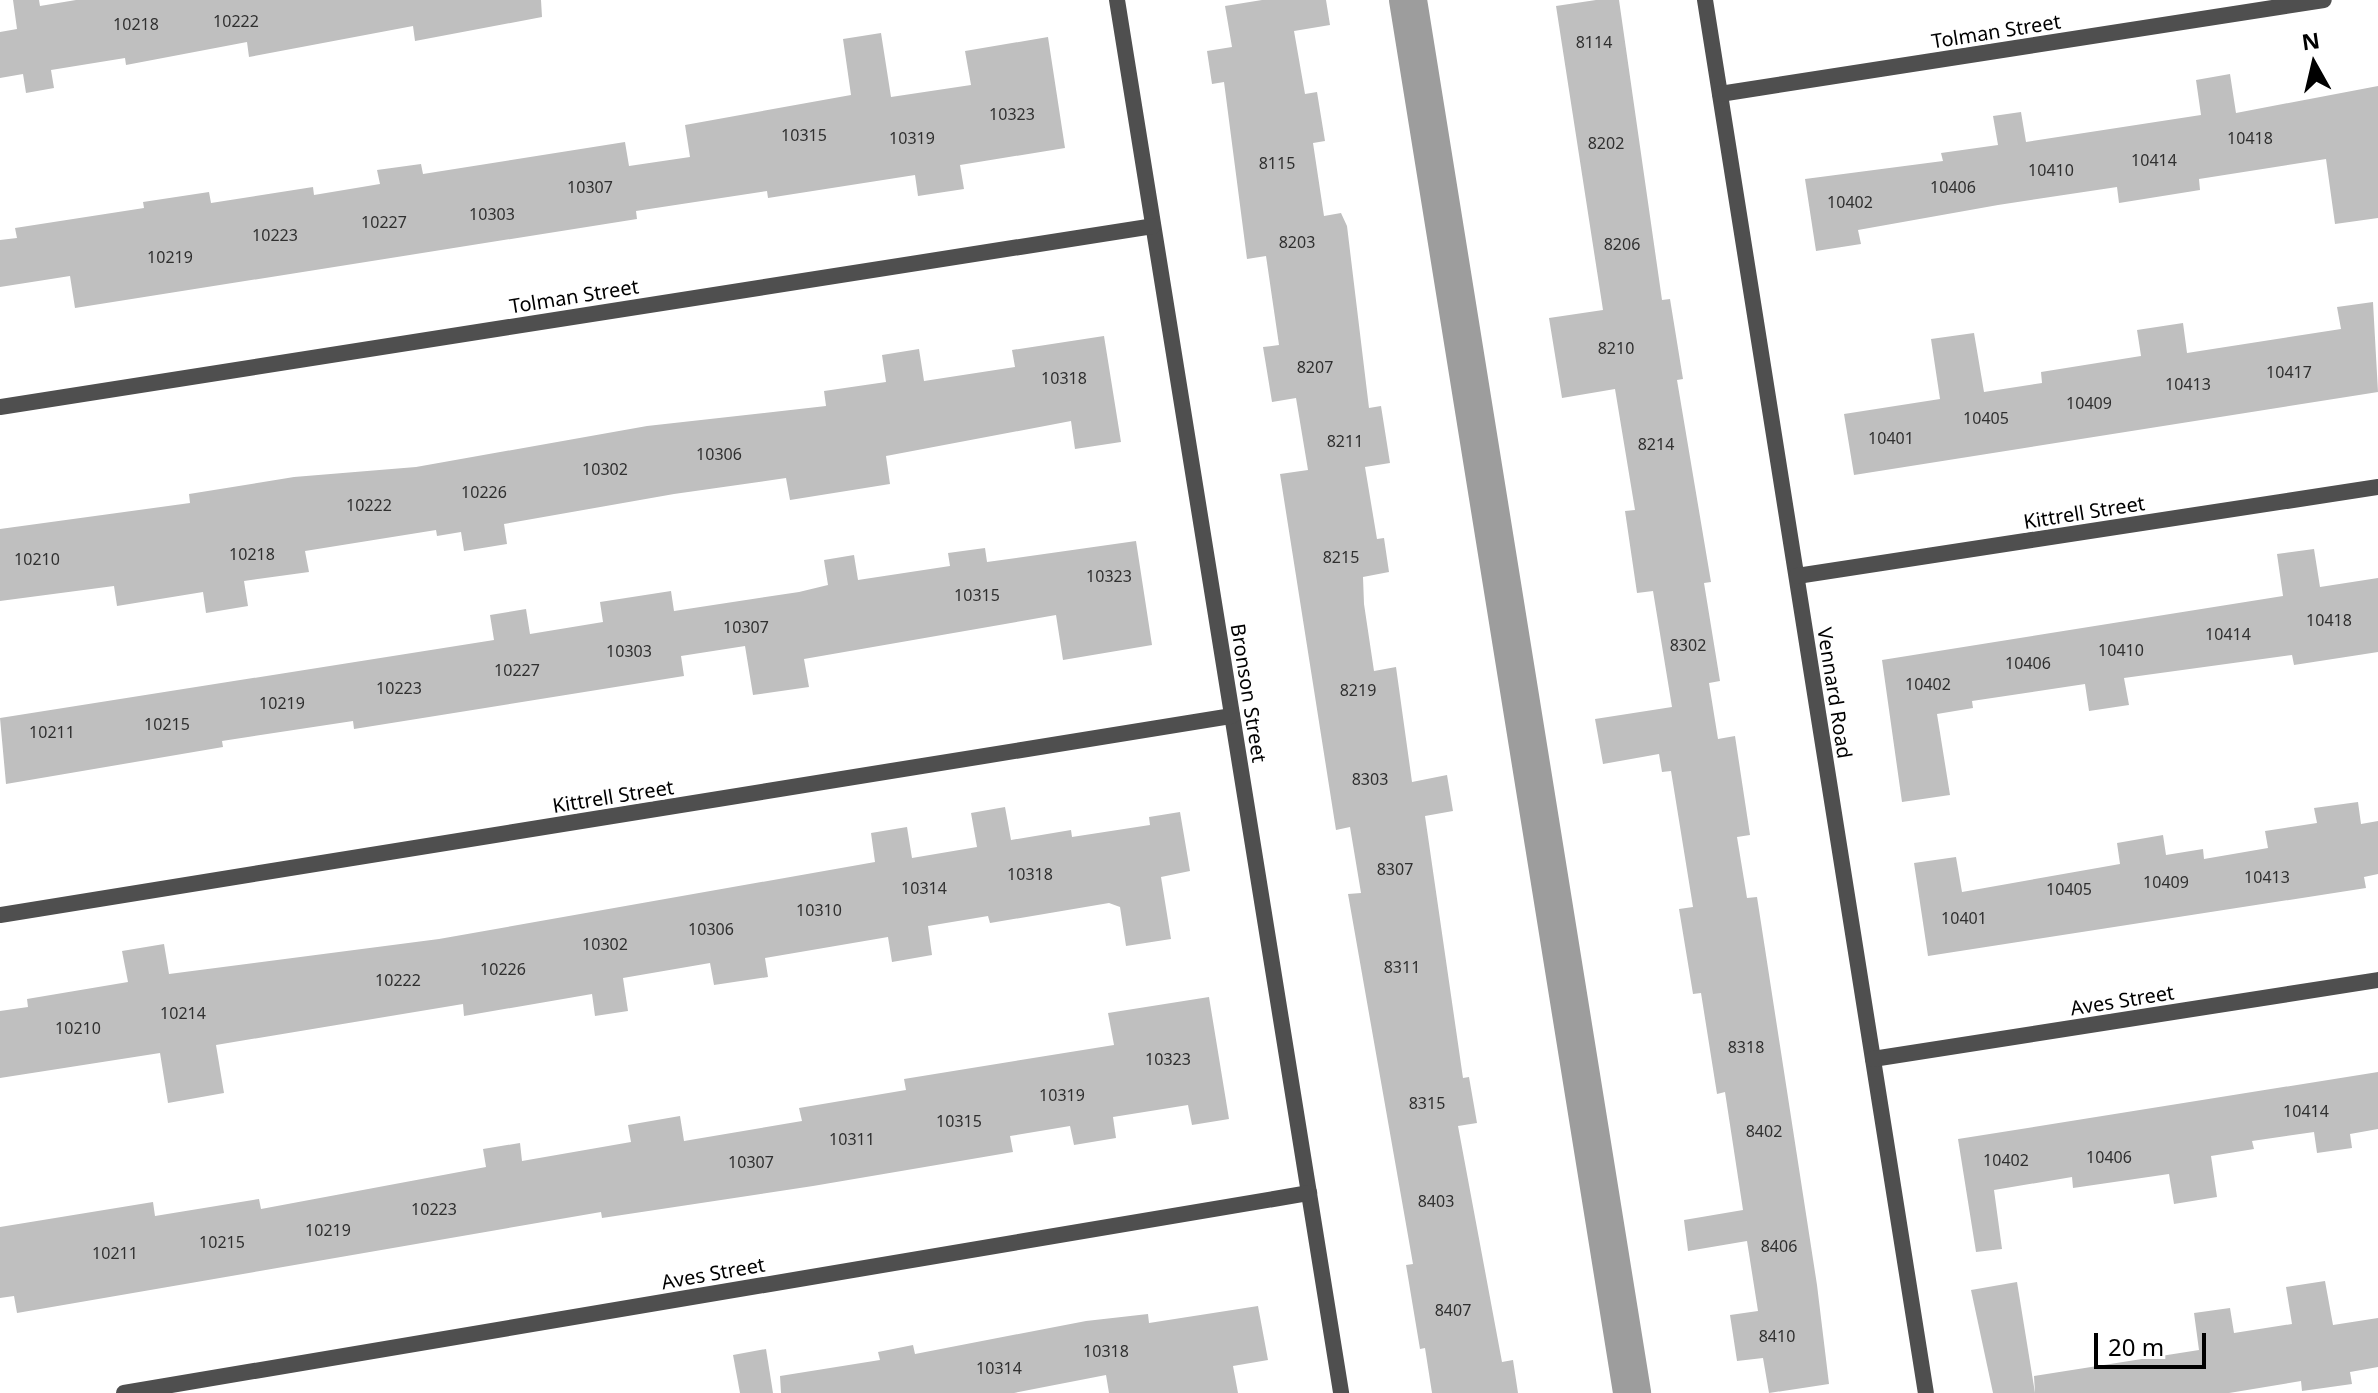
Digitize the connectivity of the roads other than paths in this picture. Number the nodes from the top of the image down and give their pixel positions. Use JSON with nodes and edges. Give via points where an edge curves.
{"nodes":[{"id":1,"x":1117,"y":0,"type":"edge"},
{"id":2,"x":1705,"y":0,"type":"edge"},
{"id":3,"x":2324,"y":0,"type":"edge"},
{"id":4,"x":1720,"y":94,"type":"junction"},
{"id":5,"x":1153,"y":226,"type":"junction"},
{"id":6,"x":0,"y":407,"type":"edge"},
{"id":7,"x":2378,"y":487,"type":"edge"},
{"id":8,"x":1797,"y":576,"type":"junction"},
{"id":9,"x":1232,"y":716,"type":"junction"},
{"id":10,"x":0,"y":915,"type":"edge"},
{"id":11,"x":2378,"y":980,"type":"edge"},
{"id":12,"x":1873,"y":1059,"type":"junction"},
{"id":13,"x":1309,"y":1193,"type":"junction"},
{"id":14,"x":124,"y":1393,"type":"edge"},
{"id":15,"x":1341,"y":1393,"type":"edge"},
{"id":16,"x":1926,"y":1393,"type":"edge"}],
"edges":[{"from":1,"to":5,"type":"street","name":"Bronson Street"},
{"from":2,"to":4,"type":"street","name":"Vennard Road"},
{"from":3,"to":4,"type":"street","name":"Tolman Street"},
{"from":4,"to":8,"type":"street","name":"Vennard Road"},
{"from":5,"to":6,"type":"street","name":"Tolman Street"},
{"from":5,"to":9,"type":"street","name":"Bronson Street"},
{"from":7,"to":8,"type":"street","name":"Kittrell Street"},
{"from":8,"to":12,"type":"street","name":"Vennard Road"},
{"from":9,"to":10,"type":"street","name":"Kittrell Street"},
{"from":9,"to":13,"type":"street","name":"Bronson Street"},
{"from":11,"to":12,"type":"street","name":"Aves Street"},
{"from":12,"to":16,"type":"street","name":"Vennard Road"},
{"from":13,"to":14,"type":"street","name":"Aves Street"},
{"from":13,"to":15,"type":"street","name":"Bronson Street"}]}
